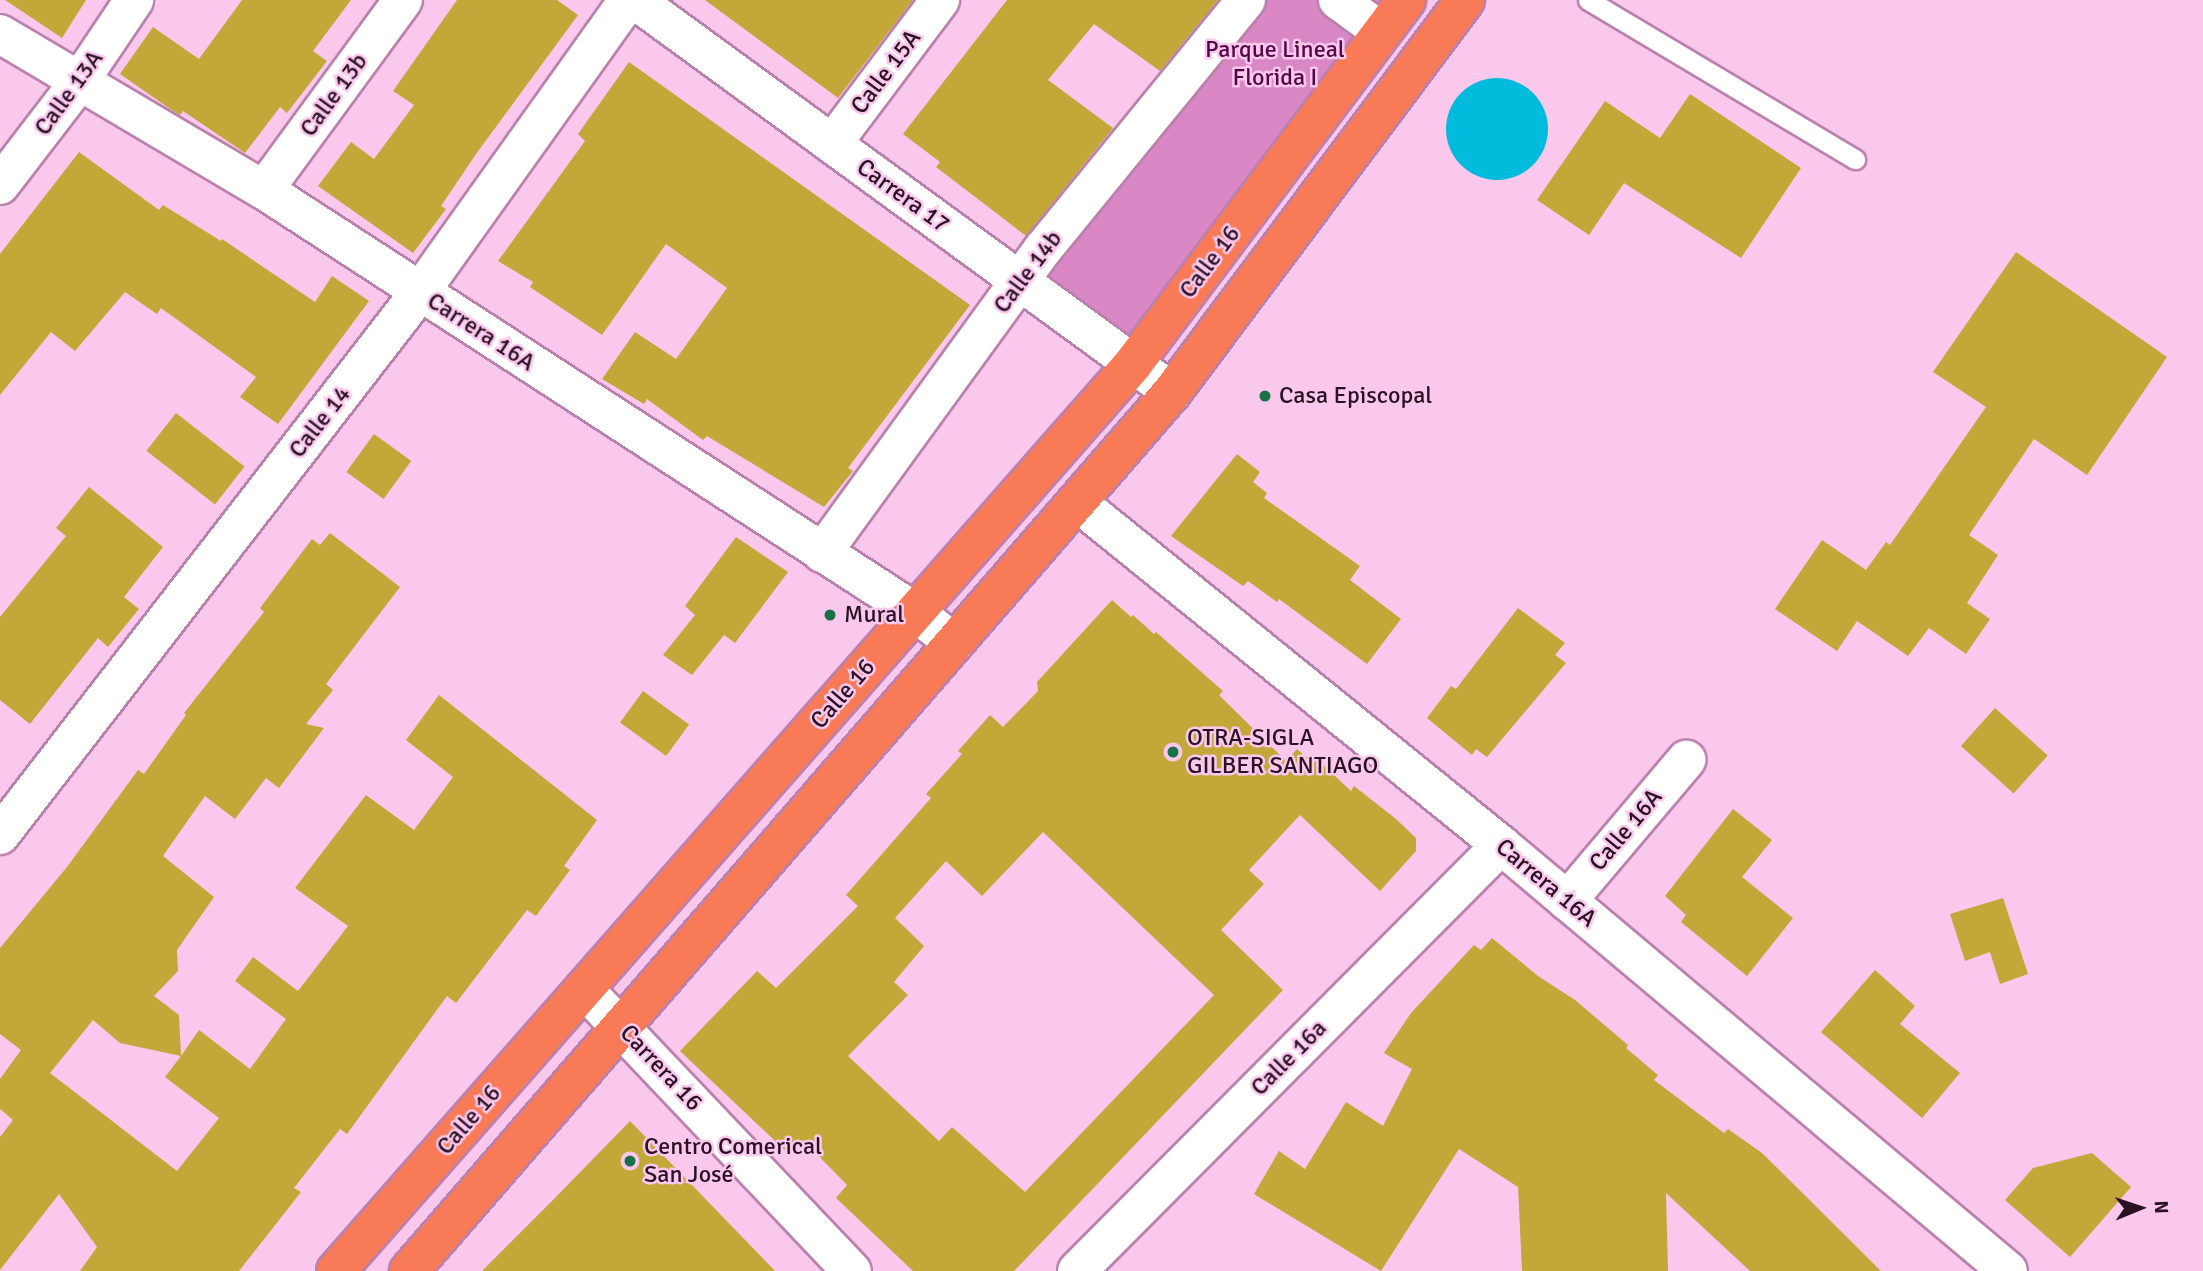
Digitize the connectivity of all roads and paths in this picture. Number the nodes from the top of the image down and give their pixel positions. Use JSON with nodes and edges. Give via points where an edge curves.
{"nodes":[{"id":1,"x":134,"y":0,"type":"edge"},
{"id":2,"x":403,"y":0,"type":"edge"},
{"id":3,"x":628,"y":0,"type":"edge"},
{"id":4,"x":635,"y":0,"type":"edge"},
{"id":5,"x":940,"y":0,"type":"edge"},
{"id":6,"x":1246,"y":0,"type":"edge"},
{"id":7,"x":1338,"y":0,"type":"edge"},
{"id":8,"x":1406,"y":0,"type":"edge"},
{"id":9,"x":1465,"y":0,"type":"edge"},
{"id":10,"x":1588,"y":0,"type":"edge"},
{"id":11,"x":1382,"y":32,"type":"junction"},
{"id":12,"x":0,"y":34,"type":"edge"},
{"id":13,"x":79,"y":82,"type":"junction"},
{"id":14,"x":832,"y":144,"type":"junction"},
{"id":15,"x":1855,"y":159,"type":"dead end"},
{"id":16,"x":0,"y":185,"type":"edge"},
{"id":17,"x":264,"y":190,"type":"junction"},
{"id":18,"x":1020,"y":281,"type":"junction"},
{"id":19,"x":420,"y":292,"type":"junction"},
{"id":20,"x":1133,"y":364,"type":"junction"},
{"id":21,"x":1172,"y":392,"type":"junction"},
{"id":22,"x":1077,"y":502,"type":"junction"},
{"id":23,"x":822,"y":553,"type":"junction"},
{"id":24,"x":915,"y":612,"type":"junction"},
{"id":25,"x":954,"y":643,"type":"junction"},
{"id":26,"x":1685,"y":760,"type":"dead end"},
{"id":27,"x":0,"y":835,"type":"edge"},
{"id":28,"x":1501,"y":845,"type":"junction"},
{"id":29,"x":1567,"y":901,"type":"junction"},
{"id":30,"x":584,"y":989,"type":"junction"},
{"id":31,"x":621,"y":1026,"type":"junction"},
{"id":32,"x":336,"y":1271,"type":"edge"},
{"id":33,"x":409,"y":1271,"type":"edge"},
{"id":34,"x":852,"y":1271,"type":"edge"},
{"id":35,"x":1077,"y":1271,"type":"edge"},
{"id":36,"x":2008,"y":1271,"type":"edge"}],
"edges":[{"from":1,"to":13,"type":"street","name":"Calle 13A"},
{"from":2,"to":17,"type":"street","name":"Calle 13b"},
{"from":3,"to":19,"type":"street","name":"Calle 14"},
{"from":4,"to":14,"type":"street","name":"Carrera 17"},
{"from":5,"to":14,"type":"street","name":"Calle 15A"},
{"from":6,"to":18,"type":"street","name":"Calle 14b"},
{"from":7,"to":11,"type":"street"},
{"from":8,"to":11,"type":"highway","name":"Calle 16"},
{"from":9,"to":21,"type":"highway","name":"Calle 16"},
{"from":10,"to":15,"type":"lane"},
{"from":11,"to":20,"type":"highway","name":"Calle 16"},
{"from":12,"to":13,"type":"street","name":"Carrera 16A"},
{"from":13,"to":16,"type":"street","name":"Calle 13A"},
{"from":13,"to":17,"type":"street","name":"Carrera 16A"},
{"from":14,"to":18,"type":"street","name":"Carrera 17"},
{"from":17,"to":19,"type":"street","name":"Carrera 16A"},
{"from":18,"to":20,"type":"street","name":"Carrera 17"},
{"from":18,"to":23,"type":"street","name":"Calle 14b"},
{"from":19,"to":23,"type":"street","name":"Carrera 16A"},
{"from":19,"to":27,"type":"street","name":"Calle 14"},
{"from":20,"to":21,"type":"street","name":"Carrera 17"},
{"from":20,"to":24,"type":"highway","name":"Calle 16"},
{"from":21,"to":22,"type":"highway","name":"Calle 16"},
{"from":22,"to":25,"type":"highway","name":"Calle 16"},
{"from":22,"to":28,"type":"street","name":"Carrera 16A"},
{"from":23,"to":24,"type":"street","name":"Carrera 16A"},
{"from":24,"to":25,"type":"street","name":"Carrera 16A"},
{"from":24,"to":30,"type":"highway","name":"Calle 16"},
{"from":25,"to":31,"type":"highway","name":"Calle 16"},
{"from":26,"to":29,"type":"street","name":"Calle 16A"},
{"from":28,"to":29,"type":"street","name":"Carrera 16A"},
{"from":28,"to":35,"type":"street","name":"Calle 16a"},
{"from":29,"to":36,"type":"street","name":"Carrera 16A"},
{"from":30,"to":31,"type":"street","name":"Carrera 16"},
{"from":30,"to":32,"type":"highway","name":"Calle 16"},
{"from":31,"to":33,"type":"highway","name":"Calle 16"},
{"from":31,"to":34,"type":"street","name":"Carrera 16"}]}
